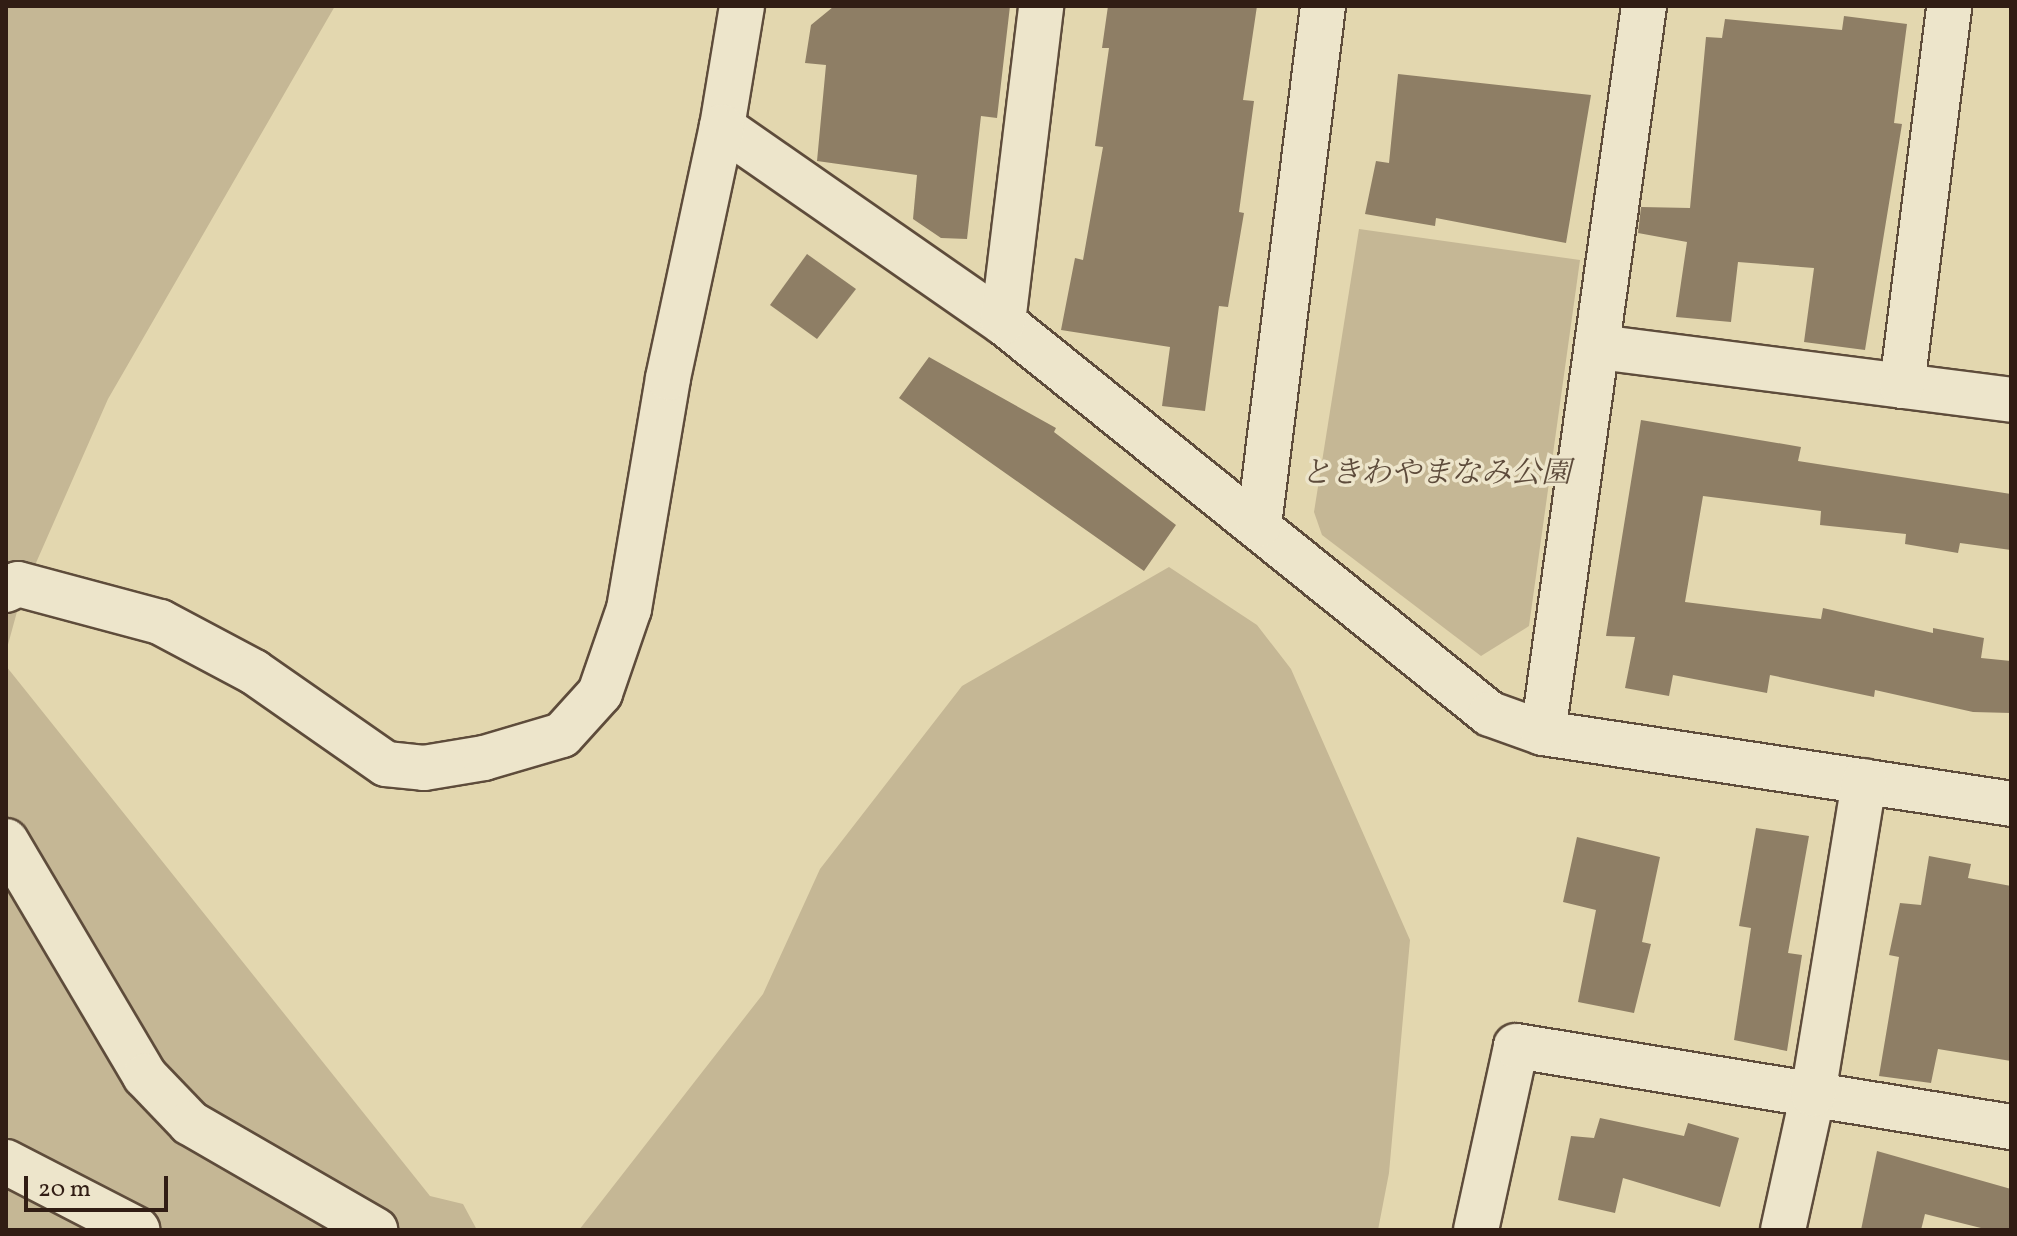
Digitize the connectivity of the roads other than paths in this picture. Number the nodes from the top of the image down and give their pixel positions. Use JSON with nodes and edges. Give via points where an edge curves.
{"nodes":[{"id":1,"x":742,"y":6,"type":"edge"},
{"id":2,"x":1041,"y":6,"type":"edge"},
{"id":3,"x":1323,"y":6,"type":"edge"},
{"id":4,"x":1644,"y":6,"type":"edge"},
{"id":5,"x":1949,"y":6,"type":"edge"},
{"id":6,"x":722,"y":127,"type":"junction"},
{"id":7,"x":1003,"y":322,"type":"junction"},
{"id":8,"x":1599,"y":347,"type":"junction"},
{"id":9,"x":1902,"y":386,"type":"junction"},
{"id":10,"x":2011,"y":400,"type":"edge"},
{"id":11,"x":1259,"y":525,"type":"junction"},
{"id":12,"x":6,"y":590,"type":"edge"},
{"id":13,"x":1543,"y":733,"type":"junction"},
{"id":14,"x":1864,"y":781,"type":"junction"},
{"id":15,"x":2011,"y":804,"type":"edge"},
{"id":16,"x":6,"y":841,"type":"edge"},
{"id":17,"x":1813,"y":1094,"type":"junction"},
{"id":18,"x":2011,"y":1127,"type":"edge"},
{"id":19,"x":6,"y":1162,"type":"edge"},
{"id":20,"x":138,"y":1230,"type":"edge"},
{"id":21,"x":375,"y":1230,"type":"edge"},
{"id":22,"x":1476,"y":1230,"type":"edge"},
{"id":23,"x":1783,"y":1230,"type":"edge"}],
"edges":[{"from":1,"to":6,"type":"street"},
{"from":2,"to":7,"type":"street"},
{"from":3,"to":11,"type":"street"},
{"from":4,"to":8,"type":"street"},
{"from":5,"to":9,"type":"street"},
{"from":6,"to":7,"type":"street"},
{"from":6,"to":12,"type":"street","via":[[668,378],[629,609],[600,693],[562,735],[439,765],[386,764],[254,672],[160,622],[18,584]]},
{"from":7,"to":11,"type":"street"},
{"from":8,"to":9,"type":"street"},
{"from":8,"to":13,"type":"street"},
{"from":9,"to":10,"type":"street"},
{"from":11,"to":13,"type":"street","via":[[1490,714]]},
{"from":13,"to":14,"type":"street"},
{"from":14,"to":15,"type":"street"},
{"from":14,"to":17,"type":"street"},
{"from":16,"to":21,"type":"street","via":[[145,1076],[181,1113]]},
{"from":17,"to":18,"type":"street"},
{"from":17,"to":22,"type":"street","via":[[1516,1046]]},
{"from":17,"to":23,"type":"street"},
{"from":19,"to":20,"type":"street"}]}
